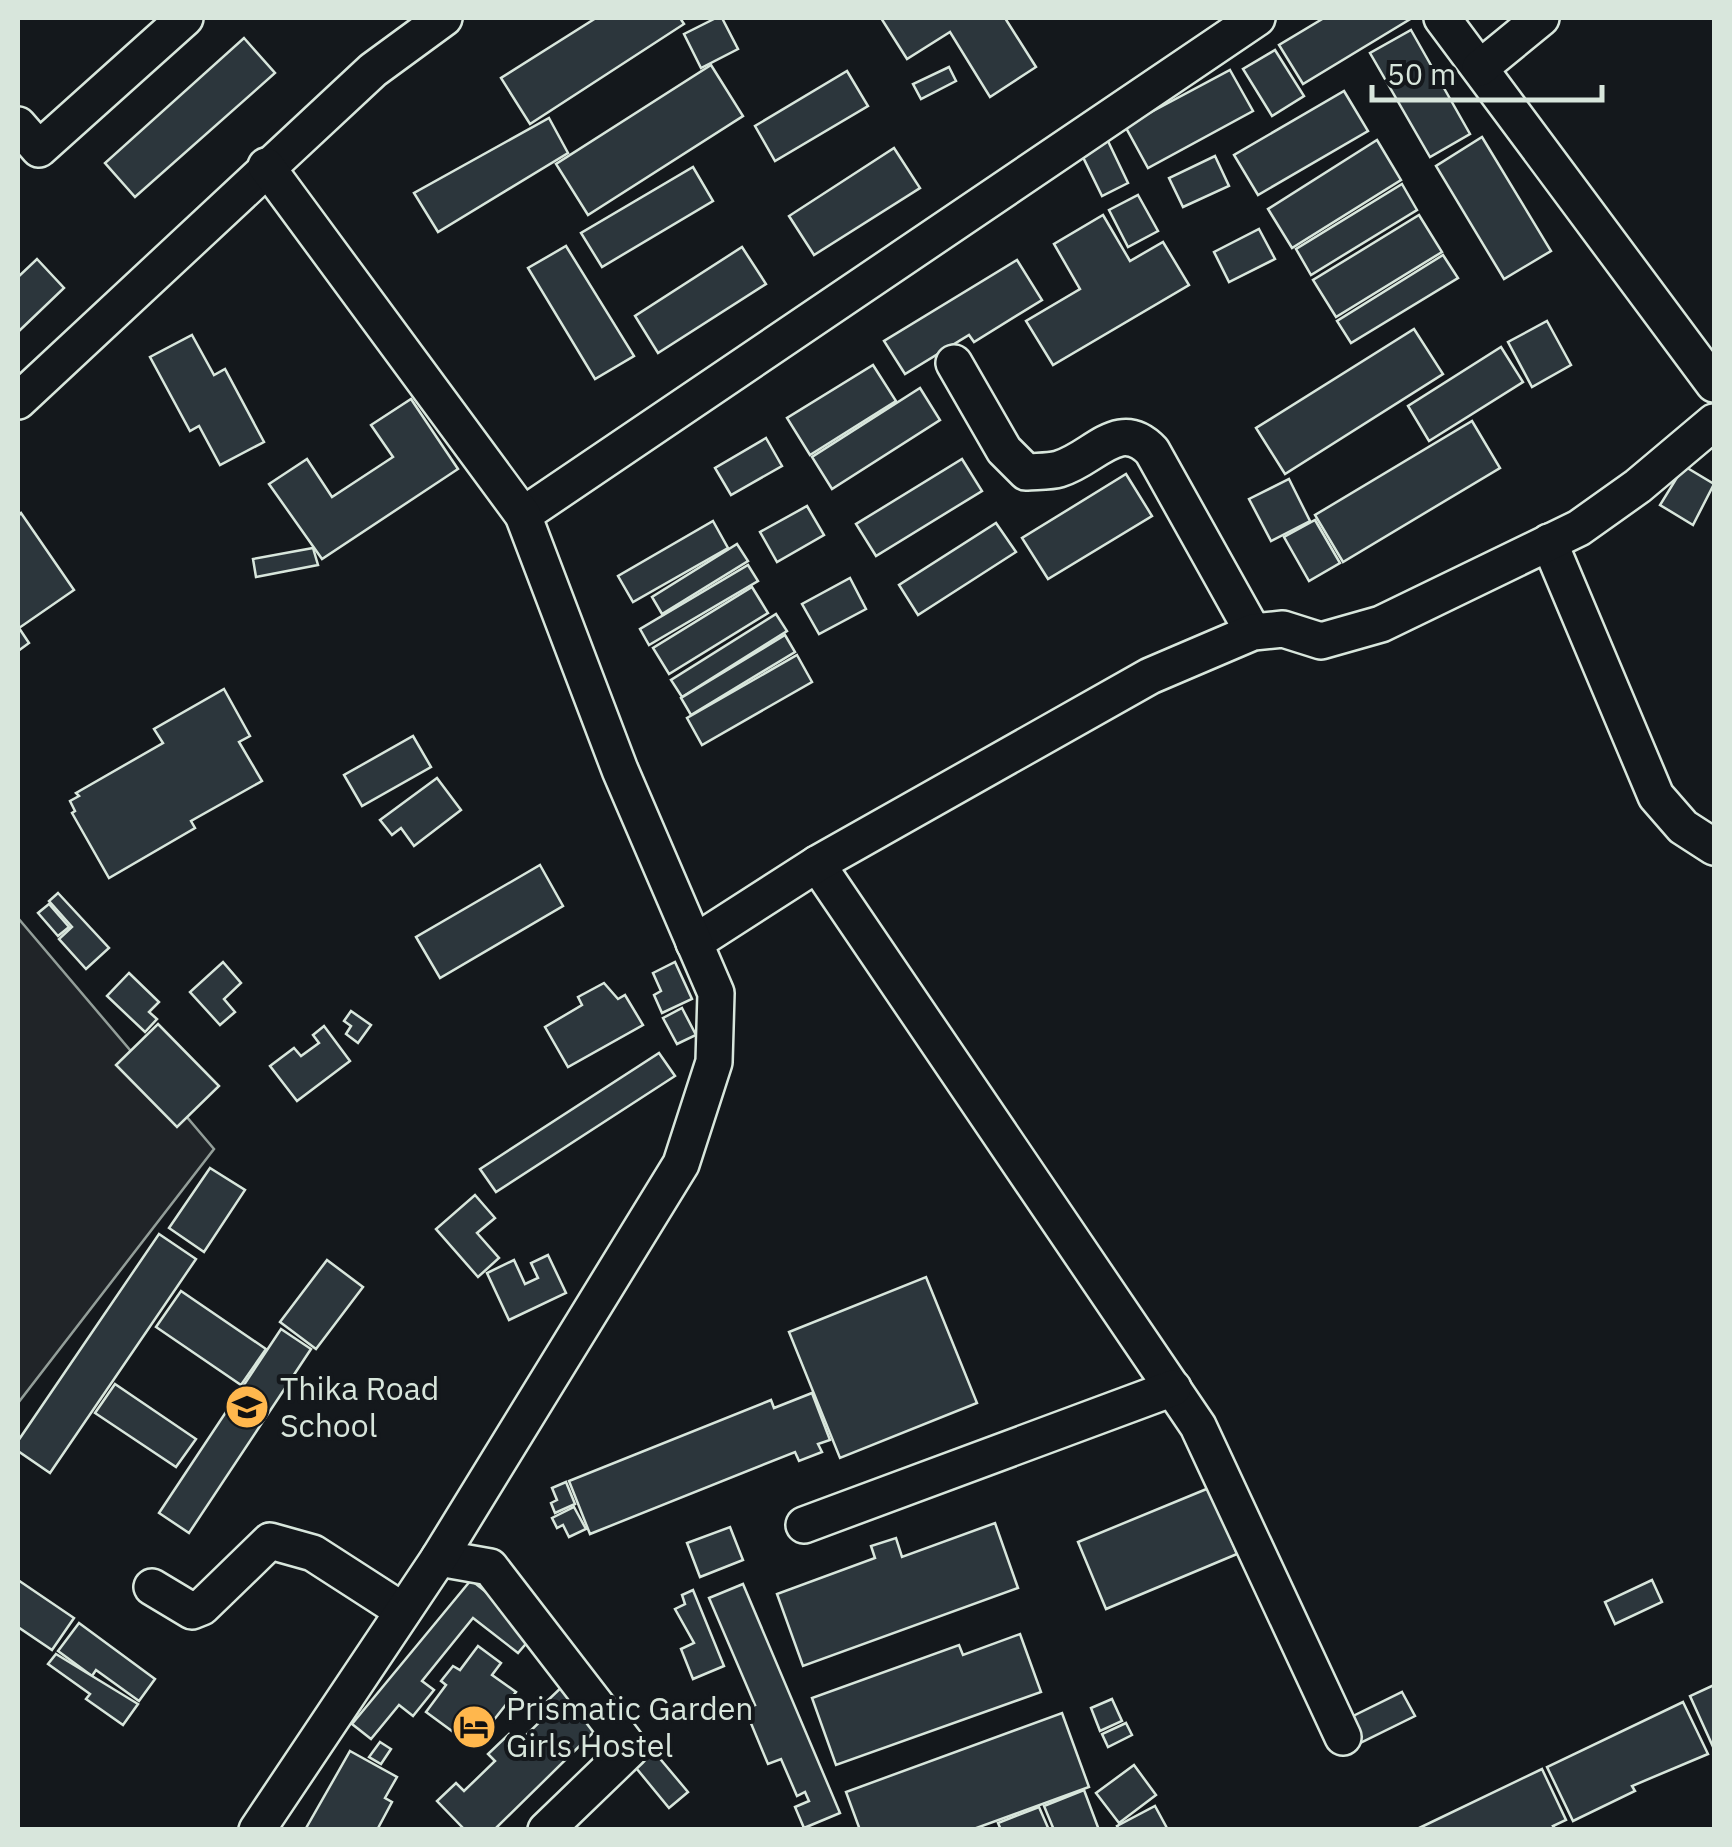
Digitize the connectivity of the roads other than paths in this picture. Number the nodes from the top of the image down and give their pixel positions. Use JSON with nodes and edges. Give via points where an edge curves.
{"nodes":[{"id":1,"x":185,"y":18,"type":"edge"},
{"id":2,"x":444,"y":18,"type":"edge"},
{"id":3,"x":1256,"y":18,"type":"edge"},
{"id":4,"x":1442,"y":18,"type":"edge"},
{"id":5,"x":1541,"y":18,"type":"edge"},
{"id":6,"x":1480,"y":68,"type":"junction"},
{"id":7,"x":18,"y":125,"type":"edge"},
{"id":8,"x":266,"y":166,"type":"junction"},
{"id":9,"x":954,"y":363,"type":"dead end"},
{"id":10,"x":1714,"y":384,"type":"edge"},
{"id":11,"x":18,"y":401,"type":"edge"},
{"id":12,"x":1714,"y":422,"type":"edge"},
{"id":13,"x":523,"y":514,"type":"junction"},
{"id":14,"x":1550,"y":542,"type":"junction"},
{"id":15,"x":1253,"y":632,"type":"junction"},
{"id":16,"x":1714,"y":846,"type":"edge"},
{"id":17,"x":817,"y":864,"type":"junction"},
{"id":18,"x":694,"y":943,"type":"junction"},
{"id":19,"x":1173,"y":1388,"type":"junction"},
{"id":20,"x":804,"y":1524,"type":"dead end"},
{"id":21,"x":439,"y":1558,"type":"junction"},
{"id":22,"x":152,"y":1587,"type":"dead end"},
{"id":23,"x":404,"y":1611,"type":"junction"},
{"id":24,"x":1344,"y":1737,"type":"dead end"},
{"id":25,"x":257,"y":1830,"type":"edge"},
{"id":26,"x":546,"y":1830,"type":"edge"}],
"edges":[{"from":1,"to":7,"type":"street","via":[[39,149]]},
{"from":2,"to":8,"type":"street","via":[[373,70]]},
{"from":3,"to":13,"type":"street"},
{"from":4,"to":6,"type":"street"},
{"from":5,"to":6,"type":"street"},
{"from":6,"to":10,"type":"street"},
{"from":8,"to":11,"type":"street"},
{"from":8,"to":13,"type":"street"},
{"from":9,"to":15,"type":"street","via":[[1004,450],[1026,472],[1058,470],[1122,434],[1138,437]]},
{"from":12,"to":14,"type":"street","via":[[1597,518]]},
{"from":13,"to":18,"type":"street"},
{"from":14,"to":15,"type":"street","via":[[1344,636],[1322,641],[1283,628]]},
{"from":14,"to":16,"type":"street","via":[[1656,796],[1683,827]]},
{"from":15,"to":17,"type":"street","via":[[1150,676]]},
{"from":17,"to":18,"type":"street"},
{"from":17,"to":19,"type":"street"},
{"from":18,"to":21,"type":"street","via":[[716,994],[714,1062],[681,1164]]},
{"from":19,"to":20,"type":"street"},
{"from":19,"to":24,"type":"street","via":[[1198,1426]]},
{"from":21,"to":23,"type":"street"},
{"from":21,"to":26,"type":"street","via":[[490,1567],[630,1749]]},
{"from":22,"to":23,"type":"street","via":[[192,1610],[202,1608],[270,1541],[313,1553]]},
{"from":23,"to":25,"type":"street"}]}
